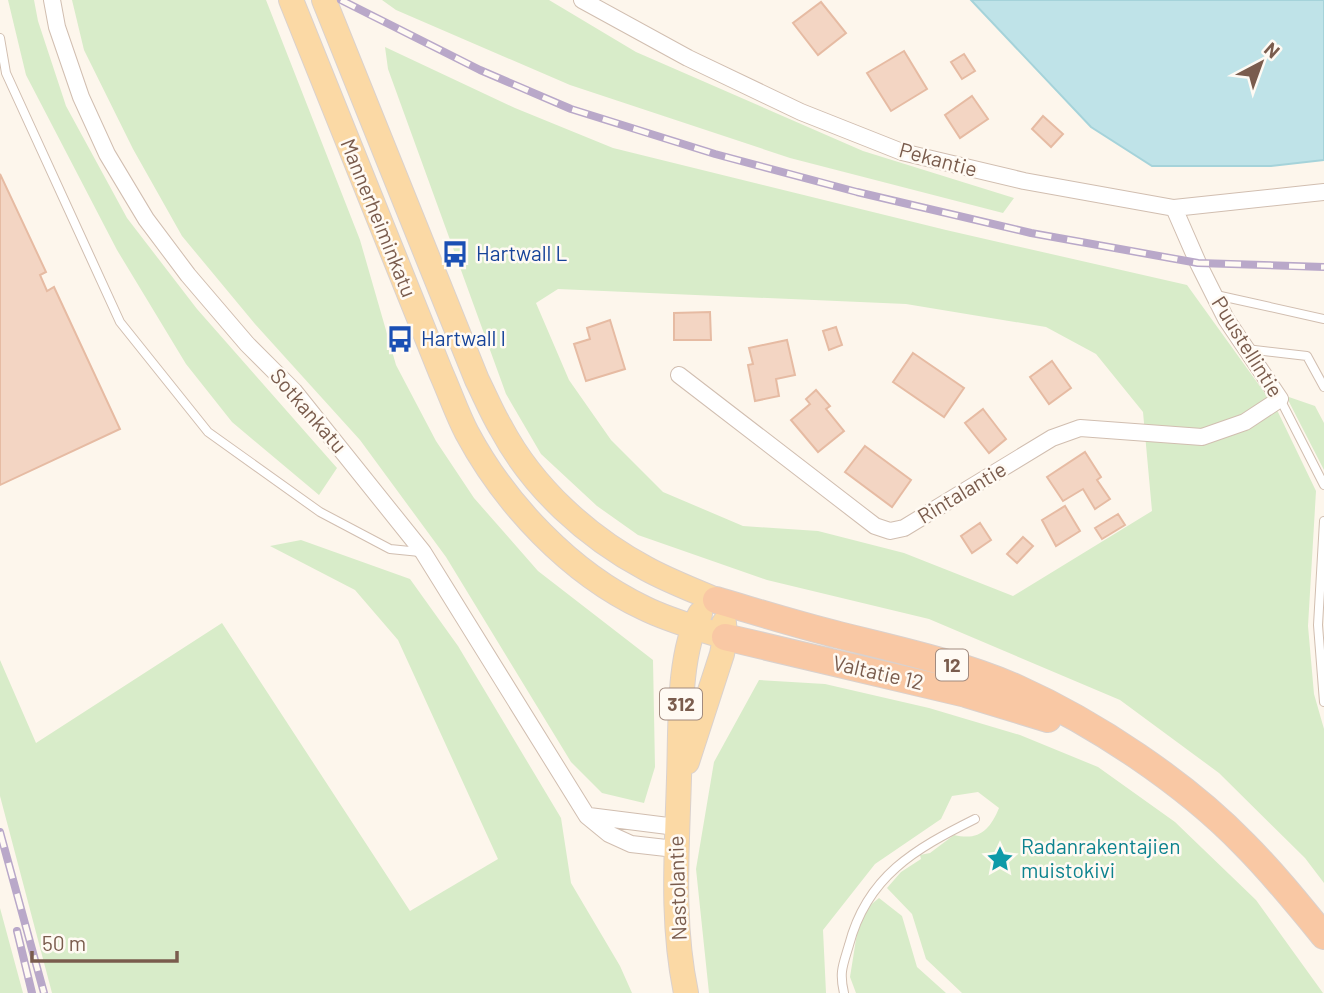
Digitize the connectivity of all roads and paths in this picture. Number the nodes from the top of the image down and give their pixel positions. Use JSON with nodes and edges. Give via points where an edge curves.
{"nodes":[{"id":1,"x":52,"y":0,"type":"edge"},
{"id":2,"x":291,"y":0,"type":"edge"},
{"id":3,"x":324,"y":0,"type":"edge"},
{"id":4,"x":582,"y":0,"type":"edge"},
{"id":5,"x":0,"y":38,"type":"edge"},
{"id":6,"x":1324,"y":192,"type":"edge"},
{"id":7,"x":1174,"y":208,"type":"junction"},
{"id":8,"x":1213,"y":294,"type":"junction"},
{"id":9,"x":1324,"y":319,"type":"edge"},
{"id":10,"x":1246,"y":349,"type":"junction"},
{"id":11,"x":679,"y":375,"type":"dead end"},
{"id":12,"x":1324,"y":387,"type":"edge"},
{"id":13,"x":1280,"y":399,"type":"junction"},
{"id":14,"x":1324,"y":485,"type":"edge"},
{"id":15,"x":1324,"y":521,"type":"edge"},
{"id":16,"x":423,"y":552,"type":"junction"},
{"id":17,"x":716,"y":600,"type":"junction"},
{"id":18,"x":693,"y":626,"type":"junction"},
{"id":19,"x":725,"y":637,"type":"junction"},
{"id":20,"x":1324,"y":702,"type":"edge"},
{"id":21,"x":1110,"y":739,"type":"junction"},
{"id":22,"x":679,"y":782,"type":"junction"},
{"id":23,"x":975,"y":819,"type":"dead end"},
{"id":24,"x":676,"y":838,"type":"junction"},
{"id":25,"x":1324,"y":936,"type":"edge"},
{"id":26,"x":686,"y":993,"type":"edge"},
{"id":27,"x":844,"y":993,"type":"edge"}],
"edges":[{"from":1,"to":16,"type":"street","name":"Sotkankatu","via":[[81,97],[107,154],[146,219],[247,344],[294,391]]},
{"from":2,"to":18,"type":"main road","name":"Mannerheiminkatu","via":[[441,373],[488,468],[530,521],[582,568],[642,608]]},
{"from":3,"to":17,"type":"main road","name":"Mannerheiminkatu","via":[[477,380],[522,462],[576,521],[611,547]]},
{"from":4,"to":7,"type":"street","name":"Pekantie","via":[[688,58],[802,112],[902,152],[1024,181]]},
{"from":5,"to":16,"type":"lane","via":[[6,73],[120,322],[208,432],[320,512],[390,549]]},
{"from":6,"to":7,"type":"street","name":"Pekantie"},
{"from":7,"to":8,"type":"street","name":"Puustellintie"},
{"from":8,"to":9,"type":"lane"},
{"from":8,"to":10,"type":"street","name":"Puustellintie"},
{"from":10,"to":12,"type":"lane","via":[[1307,356]]},
{"from":10,"to":13,"type":"street","name":"Puustellintie"},
{"from":11,"to":13,"type":"street","name":"Rintalantie","via":[[875,526],[890,531],[904,528],[1070,431],[1202,437],[1245,422]]},
{"from":13,"to":14,"type":"lane","name":"Puustellintie"},
{"from":15,"to":20,"type":"lane","via":[[1318,625]]},
{"from":16,"to":24,"type":"street","name":"Sotkankatu","via":[[587,816]]},
{"from":17,"to":18,"type":"main road","via":[[701,611]]},
{"from":17,"to":19,"type":"main road","name":"Nastolantie","number":"312"},
{"from":17,"to":21,"type":"highway","name":"Valtatie 12","number":"12","via":[[942,661],[1017,688]]},
{"from":18,"to":19,"type":"main road","name":"Mannerheiminkatu"},
{"from":18,"to":22,"type":"main road","name":"Nastolantie","number":"312","via":[[682,688]]},
{"from":19,"to":21,"type":"highway","name":"Valtatie 12","number":"12","via":[[966,694]]},
{"from":19,"to":22,"type":"main road","name":"Nastolantie","number":"312","via":[[715,681]]},
{"from":21,"to":25,"type":"highway","name":"Valtatie 12","number":"12","via":[[1172,782],[1242,842]]},
{"from":22,"to":24,"type":"main road","name":"Nastolantie","number":"312"},
{"from":23,"to":27,"type":"lane","via":[[891,871],[869,897],[854,925],[840,976]]},
{"from":24,"to":26,"type":"main road","name":"Nastolantie","number":"312","via":[[676,913]]}]}
